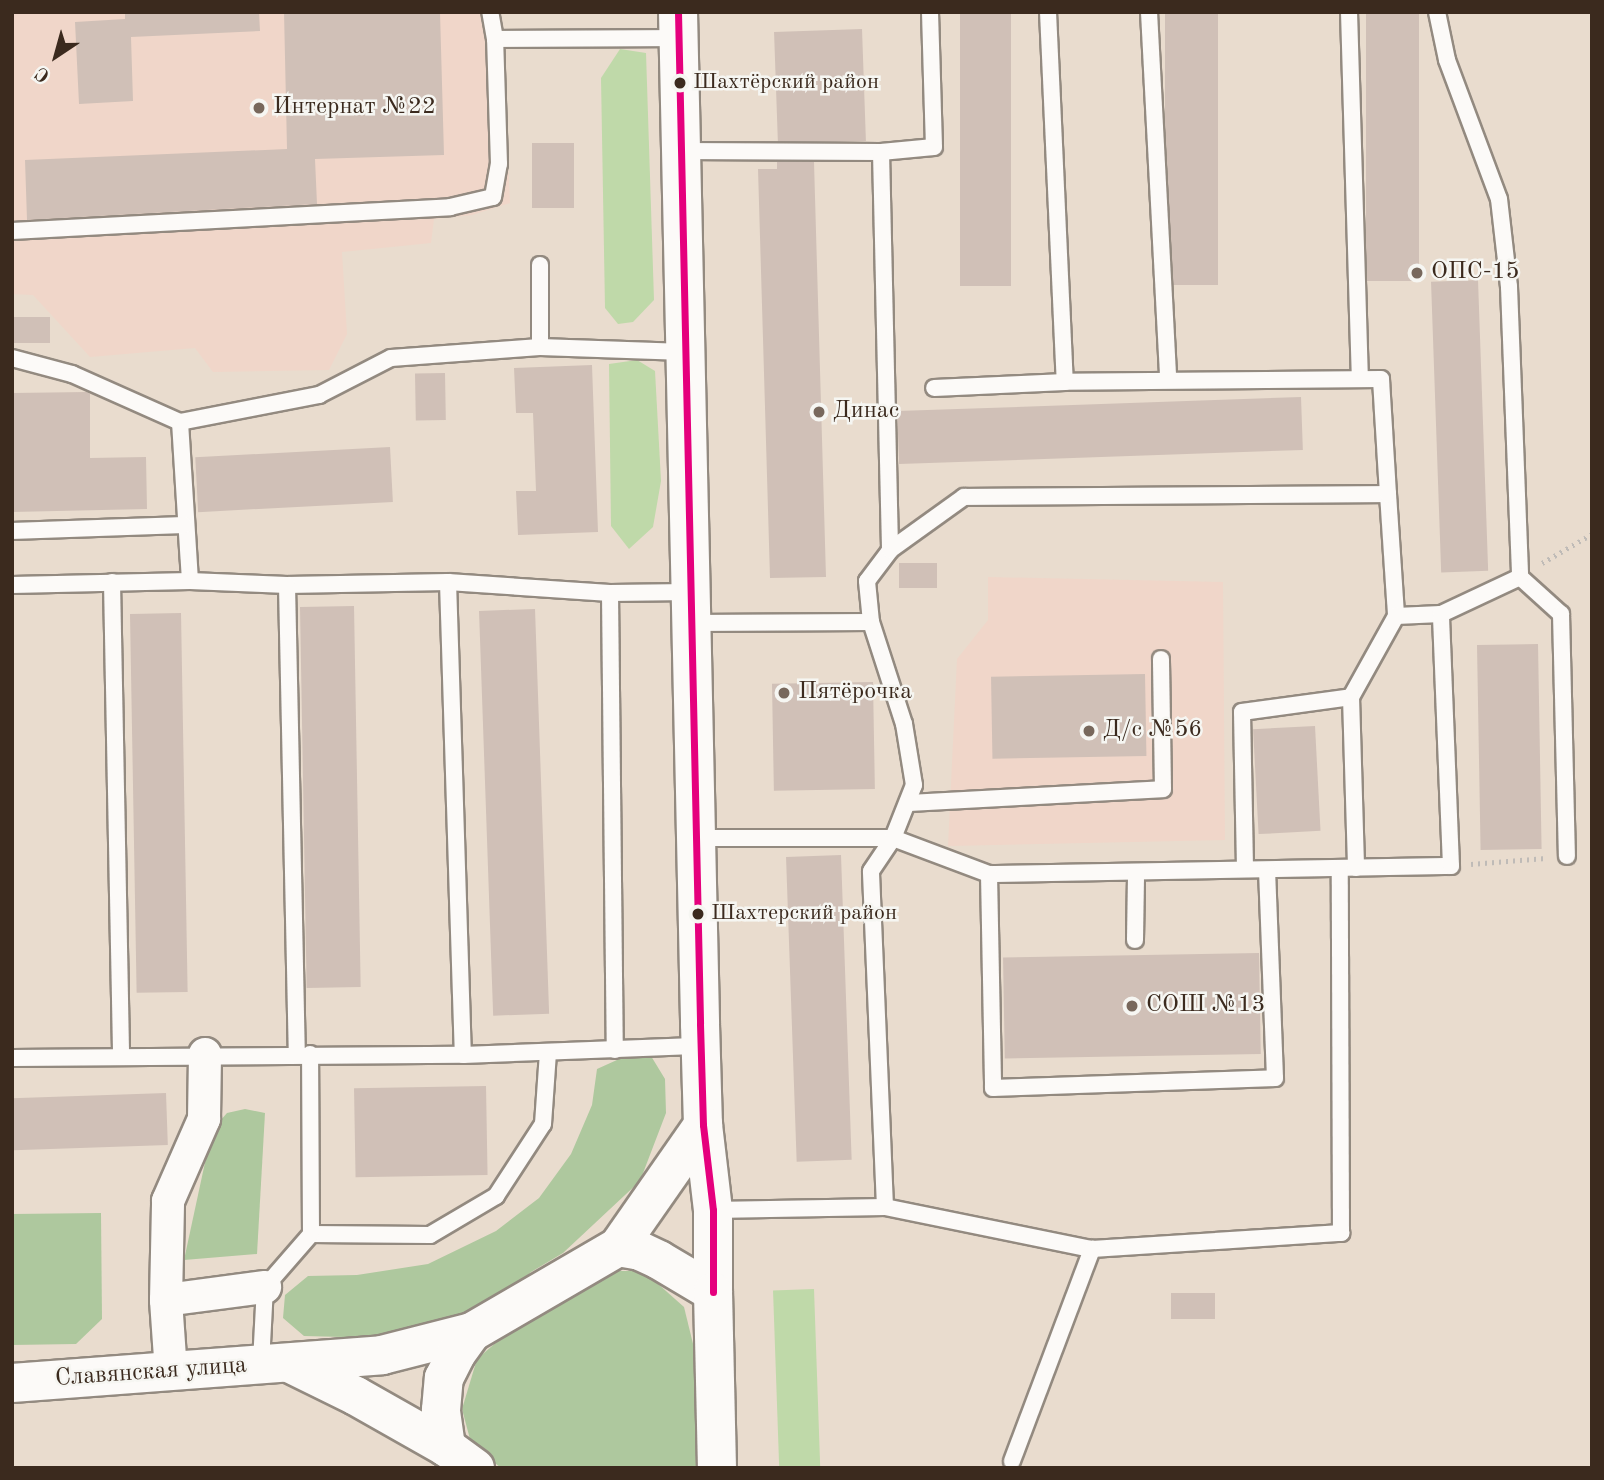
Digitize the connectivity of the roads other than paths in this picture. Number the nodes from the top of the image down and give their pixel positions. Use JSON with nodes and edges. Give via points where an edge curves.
{"nodes":[{"id":1,"x":490,"y":12,"type":"edge"},
{"id":2,"x":930,"y":12,"type":"edge"},
{"id":3,"x":1048,"y":12,"type":"edge"},
{"id":4,"x":1149,"y":12,"type":"edge"},
{"id":5,"x":1349,"y":12,"type":"edge"},
{"id":6,"x":1437,"y":12,"type":"edge"},
{"id":7,"x":679,"y":25,"type":"edge"},
{"id":8,"x":495,"y":39,"type":"junction"},
{"id":9,"x":680,"y":151,"type":"junction"},
{"id":10,"x":881,"y":152,"type":"junction"},
{"id":11,"x":12,"y":231,"type":"edge"},
{"id":12,"x":540,"y":265,"type":"dead end"},
{"id":13,"x":540,"y":347,"type":"junction"},
{"id":14,"x":688,"y":352,"type":"junction"},
{"id":15,"x":12,"y":358,"type":"edge"},
{"id":16,"x":1360,"y":377,"type":"junction"},
{"id":17,"x":1168,"y":380,"type":"junction"},
{"id":18,"x":1065,"y":382,"type":"junction"},
{"id":19,"x":934,"y":388,"type":"dead end"},
{"id":20,"x":180,"y":422,"type":"junction"},
{"id":21,"x":1388,"y":494,"type":"junction"},
{"id":22,"x":184,"y":524,"type":"junction"},
{"id":23,"x":12,"y":531,"type":"edge"},
{"id":24,"x":890,"y":550,"type":"junction"},
{"id":25,"x":1520,"y":577,"type":"junction"},
{"id":26,"x":190,"y":581,"type":"junction"},
{"id":27,"x":112,"y":582,"type":"junction"},
{"id":28,"x":448,"y":582,"type":"junction"},
{"id":29,"x":12,"y":585,"type":"edge"},
{"id":30,"x":286,"y":586,"type":"junction"},
{"id":31,"x":610,"y":593,"type":"junction"},
{"id":32,"x":691,"y":608,"type":"junction"},
{"id":33,"x":1441,"y":614,"type":"junction"},
{"id":34,"x":1396,"y":616,"type":"junction"},
{"id":35,"x":871,"y":622,"type":"junction"},
{"id":36,"x":1161,"y":659,"type":"dead end"},
{"id":37,"x":1351,"y":696,"type":"junction"},
{"id":38,"x":908,"y":803,"type":"junction"},
{"id":39,"x":696,"y":838,"type":"junction"},
{"id":40,"x":893,"y":838,"type":"junction"},
{"id":41,"x":1567,"y":856,"type":"road end"},
{"id":42,"x":1245,"y":868,"type":"junction"},
{"id":43,"x":1348,"y":868,"type":"junction"},
{"id":44,"x":1267,"y":870,"type":"junction"},
{"id":45,"x":1136,"y":873,"type":"junction"},
{"id":46,"x":989,"y":874,"type":"junction"},
{"id":47,"x":1135,"y":940,"type":"dead end"},
{"id":48,"x":701,"y":1046,"type":"junction"},
{"id":49,"x":615,"y":1049,"type":"junction"},
{"id":50,"x":548,"y":1052,"type":"junction"},
{"id":51,"x":205,"y":1054,"type":"junction"},
{"id":52,"x":304,"y":1054,"type":"junction"},
{"id":53,"x":121,"y":1055,"type":"junction"},
{"id":54,"x":463,"y":1055,"type":"junction"},
{"id":55,"x":12,"y":1058,"type":"edge"},
{"id":56,"x":704,"y":1125,"type":"junction"},
{"id":57,"x":885,"y":1208,"type":"junction"},
{"id":58,"x":713,"y":1210,"type":"junction"},
{"id":59,"x":311,"y":1234,"type":"junction"},
{"id":60,"x":618,"y":1247,"type":"junction"},
{"id":61,"x":1092,"y":1249,"type":"junction"},
{"id":62,"x":265,"y":1287,"type":"junction"},
{"id":63,"x":713,"y":1292,"type":"junction"},
{"id":64,"x":166,"y":1300,"type":"junction"},
{"id":65,"x":472,"y":1332,"type":"junction"},
{"id":66,"x":275,"y":1364,"type":"junction"},
{"id":67,"x":171,"y":1372,"type":"junction"},
{"id":68,"x":12,"y":1382,"type":"edge"},
{"id":69,"x":461,"y":1457,"type":"edge"},
{"id":70,"x":1015,"y":1466,"type":"edge"},
{"id":71,"x":717,"y":1468,"type":"edge"}],
"edges":[{"from":1,"to":8,"type":"lane"},
{"from":2,"to":10,"type":"lane","via":[[934,147]]},
{"from":3,"to":18,"type":"lane"},
{"from":4,"to":17,"type":"lane"},
{"from":5,"to":16,"type":"lane"},
{"from":6,"to":25,"type":"lane","via":[[1447,60],[1499,199],[1509,287]]},
{"from":7,"to":8,"type":"lane"},
{"from":7,"to":9,"type":"main road"},
{"from":8,"to":11,"type":"lane","via":[[499,164],[493,197],[450,206]]},
{"from":9,"to":10,"type":"lane"},
{"from":9,"to":14,"type":"main road"},
{"from":10,"to":24,"type":"lane"},
{"from":12,"to":13,"type":"lane"},
{"from":13,"to":14,"type":"lane"},
{"from":13,"to":20,"type":"lane","via":[[391,358],[319,395]]},
{"from":14,"to":32,"type":"main road"},
{"from":15,"to":20,"type":"lane","via":[[72,374]]},
{"from":16,"to":17,"type":"lane"},
{"from":16,"to":21,"type":"lane","via":[[1381,379]]},
{"from":17,"to":18,"type":"lane"},
{"from":18,"to":19,"type":"lane"},
{"from":20,"to":22,"type":"lane"},
{"from":21,"to":24,"type":"lane","via":[[964,497]]},
{"from":21,"to":34,"type":"lane"},
{"from":22,"to":23,"type":"lane"},
{"from":22,"to":26,"type":"lane"},
{"from":24,"to":35,"type":"lane","via":[[867,581]]},
{"from":25,"to":33,"type":"lane"},
{"from":25,"to":41,"type":"lane","via":[[1561,614]]},
{"from":26,"to":27,"type":"lane"},
{"from":26,"to":30,"type":"lane"},
{"from":27,"to":29,"type":"lane"},
{"from":27,"to":53,"type":"lane"},
{"from":28,"to":30,"type":"lane"},
{"from":28,"to":31,"type":"lane"},
{"from":28,"to":54,"type":"lane"},
{"from":30,"to":52,"type":"lane"},
{"from":31,"to":32,"type":"lane"},
{"from":31,"to":49,"type":"lane"},
{"from":32,"to":35,"type":"lane"},
{"from":32,"to":39,"type":"main road"},
{"from":33,"to":34,"type":"lane"},
{"from":33,"to":43,"type":"lane","via":[[1451,866]]},
{"from":34,"to":37,"type":"lane"},
{"from":35,"to":38,"type":"lane","via":[[904,724],[914,785]]},
{"from":36,"to":38,"type":"lane","via":[[1163,789]]},
{"from":37,"to":42,"type":"lane","via":[[1242,712]]},
{"from":37,"to":43,"type":"lane"},
{"from":38,"to":40,"type":"lane"},
{"from":39,"to":40,"type":"lane"},
{"from":39,"to":48,"type":"main road"},
{"from":40,"to":46,"type":"lane"},
{"from":40,"to":57,"type":"lane","via":[[871,871]]},
{"from":42,"to":44,"type":"lane"},
{"from":42,"to":45,"type":"lane"},
{"from":43,"to":44,"type":"lane"},
{"from":43,"to":61,"type":"lane","via":[[1340,1233]]},
{"from":44,"to":46,"type":"lane","via":[[1275,1078],[993,1088]]},
{"from":45,"to":46,"type":"lane"},
{"from":45,"to":47,"type":"lane"},
{"from":48,"to":49,"type":"lane"},
{"from":48,"to":56,"type":"main road"},
{"from":49,"to":50,"type":"lane"},
{"from":50,"to":54,"type":"lane"},
{"from":50,"to":59,"type":"lane","via":[[543,1124],[496,1196],[430,1235]]},
{"from":51,"to":52,"type":"lane"},
{"from":51,"to":53,"type":"lane"},
{"from":51,"to":64,"type":"street","via":[[204,1119],[168,1201]]},
{"from":52,"to":54,"type":"lane"},
{"from":52,"to":59,"type":"lane"},
{"from":53,"to":55,"type":"lane"},
{"from":56,"to":58,"type":"main road"},
{"from":56,"to":60,"type":"main road"},
{"from":57,"to":58,"type":"lane"},
{"from":57,"to":61,"type":"lane"},
{"from":58,"to":63,"type":"main road"},
{"from":59,"to":62,"type":"lane"},
{"from":60,"to":63,"type":"main road","via":[[650,1255]]},
{"from":60,"to":65,"type":"main road"},
{"from":61,"to":70,"type":"lane"},
{"from":62,"to":64,"type":"street"},
{"from":62,"to":66,"type":"lane"},
{"from":63,"to":71,"type":"main road"},
{"from":64,"to":67,"type":"street"},
{"from":65,"to":66,"type":"main road","name":"Славянская улица","via":[[383,1356]]},
{"from":65,"to":69,"type":"main road","via":[[444,1378],[441,1410]]},
{"from":66,"to":67,"type":"main road","name":"Славянская улица"},
{"from":66,"to":69,"type":"main road","via":[[356,1396]]},
{"from":67,"to":68,"type":"main road","name":"Славянская улица"}]}
